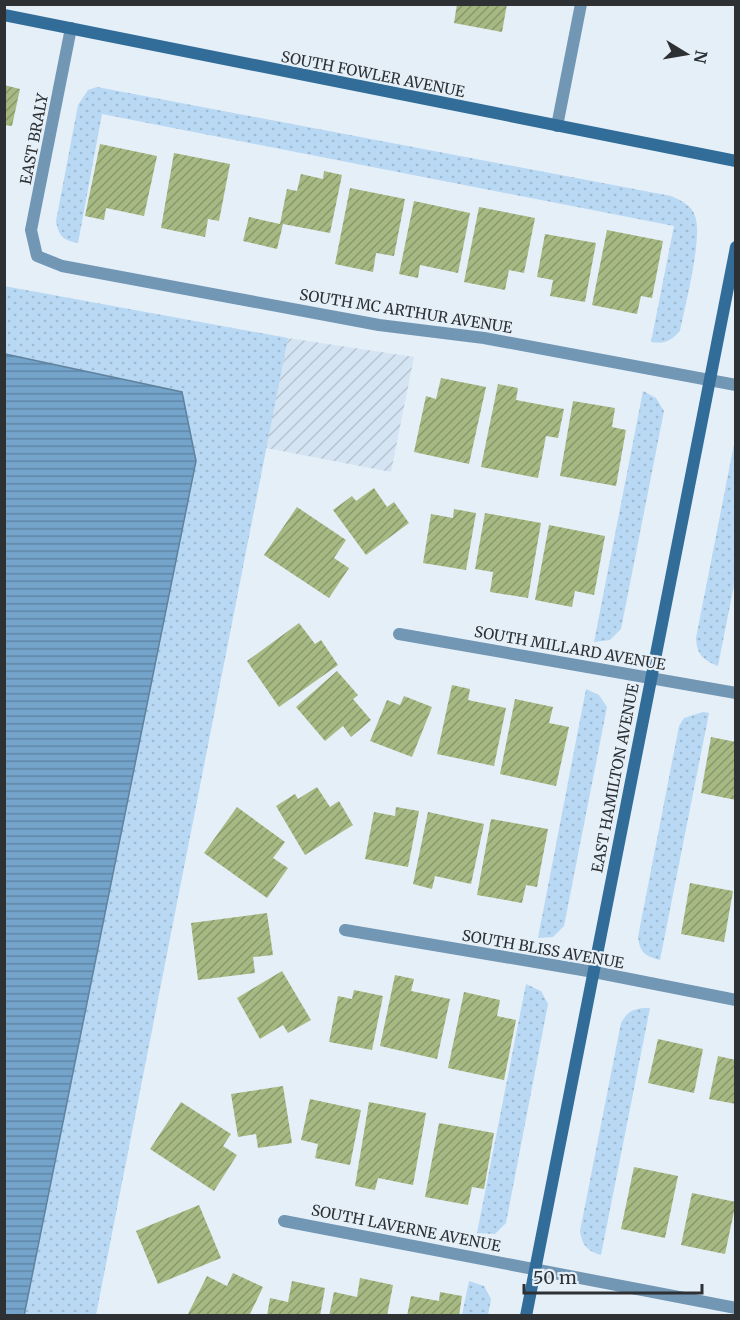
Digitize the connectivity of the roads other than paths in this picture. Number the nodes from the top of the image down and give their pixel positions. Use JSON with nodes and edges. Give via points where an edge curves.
{"nodes":[{"id":1,"x":581,"y":4,"type":"edge"},
{"id":2,"x":4,"y":15,"type":"edge"},
{"id":3,"x":70,"y":28,"type":"junction"},
{"id":4,"x":557,"y":126,"type":"junction"},
{"id":5,"x":735,"y":161,"type":"edge"},
{"id":6,"x":735,"y":247,"type":"edge"},
{"id":7,"x":38,"y":256,"type":"joint"},
{"id":8,"x":710,"y":380,"type":"junction"},
{"id":9,"x":735,"y":385,"type":"edge"},
{"id":10,"x":399,"y":634,"type":"dead end"},
{"id":11,"x":650,"y":676,"type":"junction"},
{"id":12,"x":735,"y":693,"type":"edge"},
{"id":13,"x":345,"y":930,"type":"dead end"},
{"id":14,"x":594,"y":972,"type":"junction"},
{"id":15,"x":735,"y":1000,"type":"edge"},
{"id":16,"x":284,"y":1221,"type":"dead end"},
{"id":17,"x":535,"y":1268,"type":"junction"},
{"id":18,"x":735,"y":1308,"type":"edge"},
{"id":19,"x":526,"y":1316,"type":"edge"}],
"edges":[{"from":1,"to":4,"type":"street"},
{"from":2,"to":3,"type":"street","name":"SOUTH FOWLER AVENUE"},
{"from":3,"to":4,"type":"street","name":"SOUTH FOWLER AVENUE"},
{"from":3,"to":7,"type":"street","name":"EAST BRALY","via":[[31,230]]},
{"from":4,"to":5,"type":"street","name":"SOUTH FOWLER AVENUE"},
{"from":6,"to":8,"type":"street","name":"EAST HAMILTON AVENUE"},
{"from":7,"to":8,"type":"street","name":"SOUTH MC ARTHUR AVENUE","via":[[62,266],[379,325],[484,338]]},
{"from":8,"to":9,"type":"street","name":"SOUTH MC ARTHUR AVENUE"},
{"from":8,"to":11,"type":"street","name":"EAST HAMILTON AVENUE"},
{"from":10,"to":11,"type":"street","name":"SOUTH MILLARD AVENUE"},
{"from":11,"to":12,"type":"street","name":"SOUTH MILLARD AVENUE"},
{"from":11,"to":14,"type":"street","name":"EAST HAMILTON AVENUE"},
{"from":13,"to":14,"type":"street","name":"SOUTH BLISS AVENUE"},
{"from":14,"to":15,"type":"street","name":"SOUTH BLISS AVENUE"},
{"from":14,"to":17,"type":"street","name":"EAST HAMILTON AVENUE"},
{"from":16,"to":17,"type":"street","name":"SOUTH LAVERNE AVENUE"},
{"from":17,"to":18,"type":"street","name":"SOUTH LAVERNE AVENUE"},
{"from":17,"to":19,"type":"street","name":"EAST HAMILTON AVENUE"}]}
